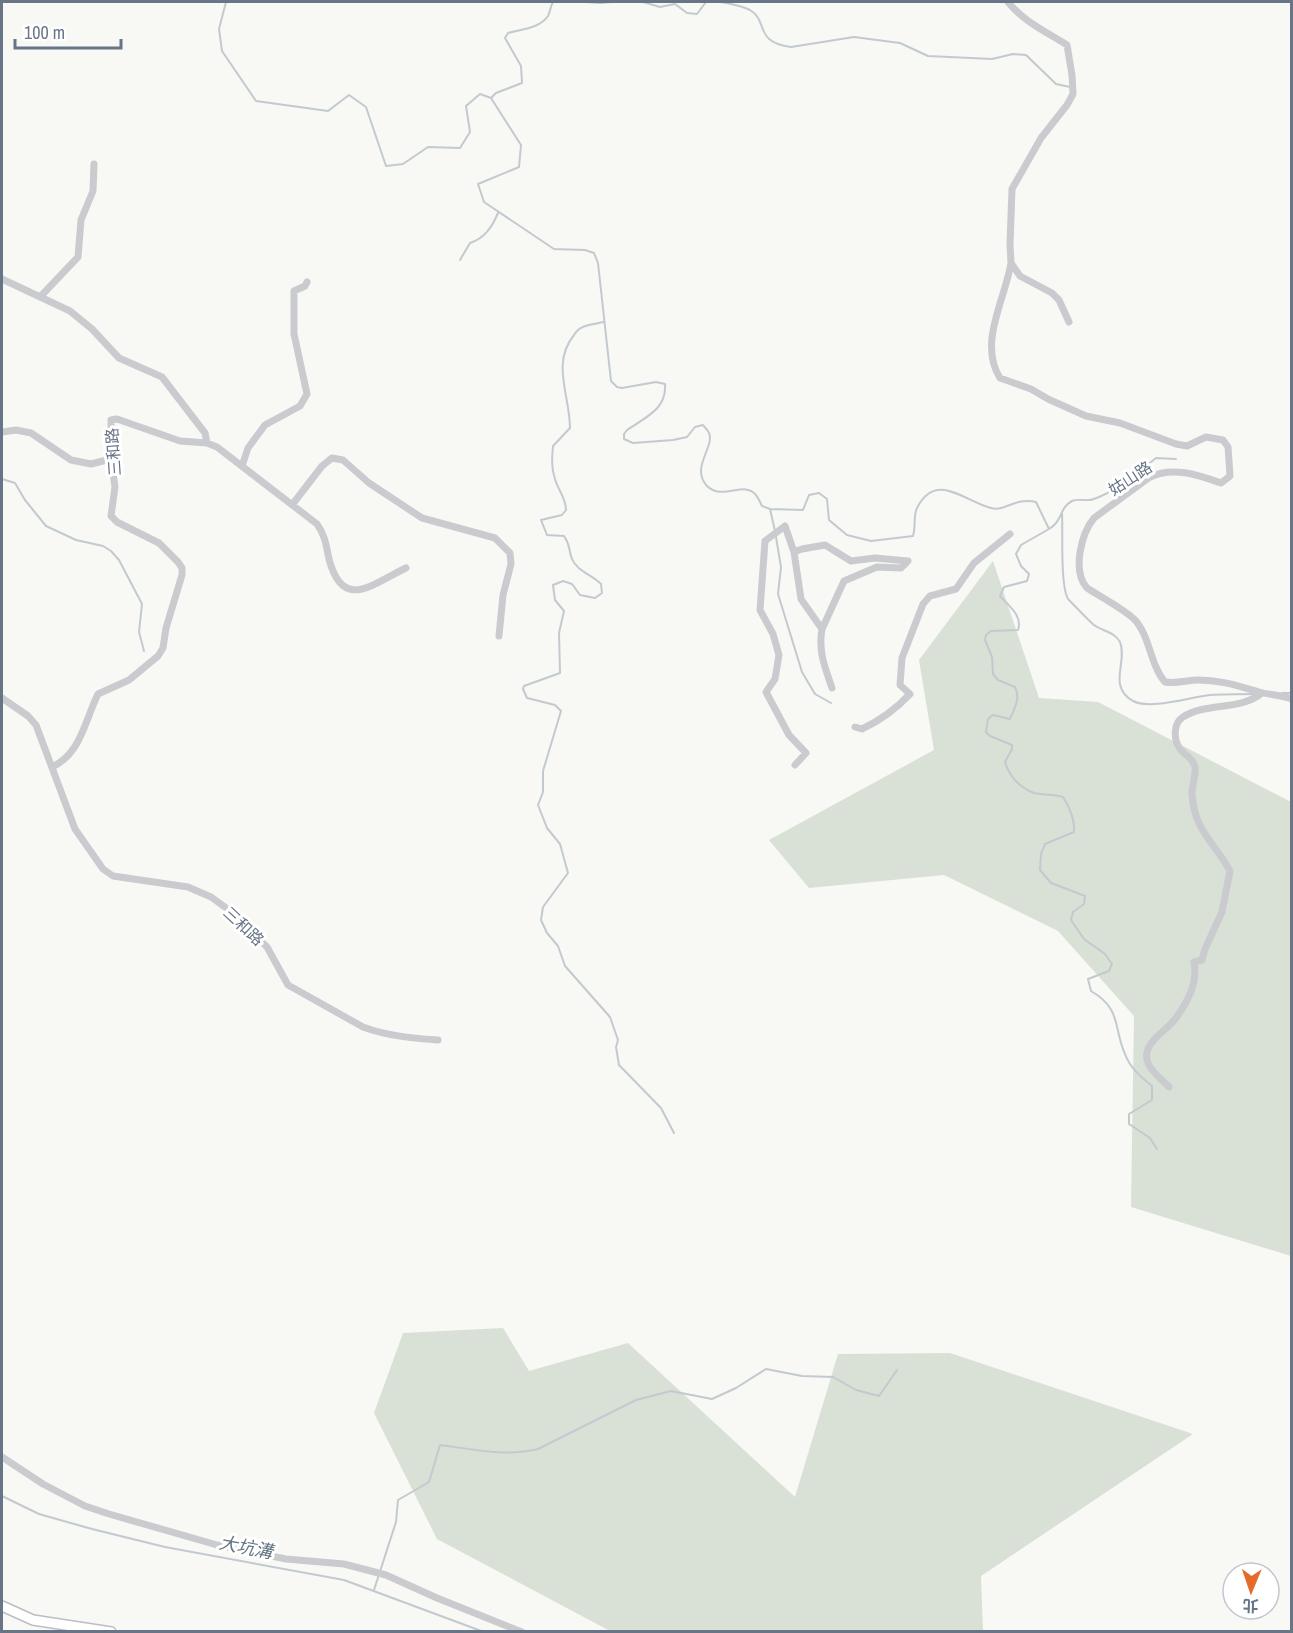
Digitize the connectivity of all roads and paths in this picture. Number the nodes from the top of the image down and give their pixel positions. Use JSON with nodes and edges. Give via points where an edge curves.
{"nodes":[{"id":1,"x":1008,"y":2,"type":"edge"},
{"id":2,"x":94,"y":164,"type":"dead end"},
{"id":3,"x":1011,"y":263,"type":"junction"},
{"id":4,"x":2,"y":279,"type":"edge"},
{"id":5,"x":307,"y":282,"type":"dead end"},
{"id":6,"x":40,"y":297,"type":"junction"},
{"id":7,"x":1069,"y":322,"type":"dead end"},
{"id":8,"x":2,"y":432,"type":"edge"},
{"id":9,"x":207,"y":443,"type":"junction"},
{"id":10,"x":111,"y":459,"type":"junction"},
{"id":11,"x":242,"y":466,"type":"junction"},
{"id":12,"x":292,"y":505,"type":"junction"},
{"id":13,"x":1010,"y":534,"type":"dead end"},
{"id":14,"x":794,"y":552,"type":"junction"},
{"id":15,"x":406,"y":568,"type":"dead end"},
{"id":16,"x":822,"y":629,"type":"junction"},
{"id":17,"x":499,"y":636,"type":"dead end"},
{"id":18,"x":832,"y":688,"type":"dead end"},
{"id":19,"x":1262,"y":693,"type":"junction"},
{"id":20,"x":2,"y":698,"type":"edge"},
{"id":21,"x":1292,"y":699,"type":"edge"},
{"id":22,"x":855,"y":727,"type":"dead end"},
{"id":23,"x":795,"y":765,"type":"dead end"},
{"id":24,"x":52,"y":767,"type":"junction"},
{"id":25,"x":438,"y":1040,"type":"dead end"},
{"id":26,"x":1169,"y":1087,"type":"dead end"},
{"id":27,"x":2,"y":1457,"type":"edge"},
{"id":28,"x":2,"y":1606,"type":"edge"},
{"id":29,"x":111,"y":1632,"type":"edge"},
{"id":30,"x":522,"y":1632,"type":"edge"}],
"edges":[{"from":1,"to":3,"type":"street","name":"姑山路","via":[[1038,29],[1066,45],[1074,85],[1067,105],[1041,138],[1012,189]]},
{"from":2,"to":6,"type":"street","via":[[93,191],[81,220],[78,257]]},
{"from":3,"to":7,"type":"street","via":[[1020,276],[1059,300]]},
{"from":3,"to":19,"type":"street","name":"姑山路","via":[[991,347],[993,368],[1000,378],[1086,416],[1120,423],[1176,444],[1187,446],[1206,437],[1223,440],[1228,447],[1230,476],[1221,483],[1175,471],[1160,472],[1094,518],[1079,560],[1080,581],[1135,620],[1158,674],[1166,682],[1237,684]]},
{"from":4,"to":6,"type":"street"},
{"from":5,"to":11,"type":"street","via":[[294,291],[293,301],[294,334],[307,394],[300,406],[265,425],[248,448]]},
{"from":6,"to":9,"type":"street","via":[[70,311],[119,358],[162,377],[205,433]]},
{"from":8,"to":10,"type":"street","via":[[31,433],[71,459],[91,464]]},
{"from":9,"to":10,"type":"street","name":"三和路","via":[[180,441],[111,420]]},
{"from":9,"to":11,"type":"street","name":"三和路"},
{"from":10,"to":24,"type":"street","name":"三和路","via":[[116,487],[111,516],[159,543],[178,562],[182,575],[158,656],[129,680],[98,694],[77,744],[62,763]]},
{"from":11,"to":12,"type":"street","name":"三和路"},
{"from":12,"to":15,"type":"street","name":"三和路","via":[[324,533],[330,560],[343,587],[358,591]]},
{"from":12,"to":17,"type":"street","via":[[332,458],[344,460],[369,483],[422,518],[495,538],[510,553],[511,564]]},
{"from":13,"to":22,"type":"street","via":[[974,563],[956,589],[935,594],[922,604],[902,658],[900,685],[910,694],[880,720],[862,729]]},
{"from":14,"to":16,"type":"street","via":[[801,599]]},
{"from":14,"to":16,"type":"street","via":[[825,545],[851,561],[908,561],[901,568],[877,567],[844,581]]},
{"from":14,"to":23,"type":"street","via":[[785,526],[765,541],[760,610],[773,634],[778,655],[775,679],[766,692],[789,735],[806,753]]},
{"from":16,"to":18,"type":"street","via":[[820,650]]},
{"from":19,"to":21,"type":"street"},
{"from":19,"to":26,"type":"street","via":[[1249,700],[1193,712],[1176,725],[1178,747],[1195,768],[1192,793],[1199,825],[1230,871],[1222,912],[1202,960],[1194,962],[1194,986],[1175,1020],[1157,1034],[1148,1049],[1148,1066]]},
{"from":20,"to":24,"type":"street","name":"三和路","via":[[36,725]]},
{"from":24,"to":25,"type":"street","name":"三和路","via":[[75,829],[103,869],[113,876],[188,886],[211,897],[267,947],[288,985],[374,1031]]},
{"from":27,"to":30,"type":"street","via":[[43,1484],[109,1514],[217,1545],[286,1559],[344,1564],[386,1575]]},
{"from":28,"to":29,"type":"main road","via":[[33,1620]]}]}
